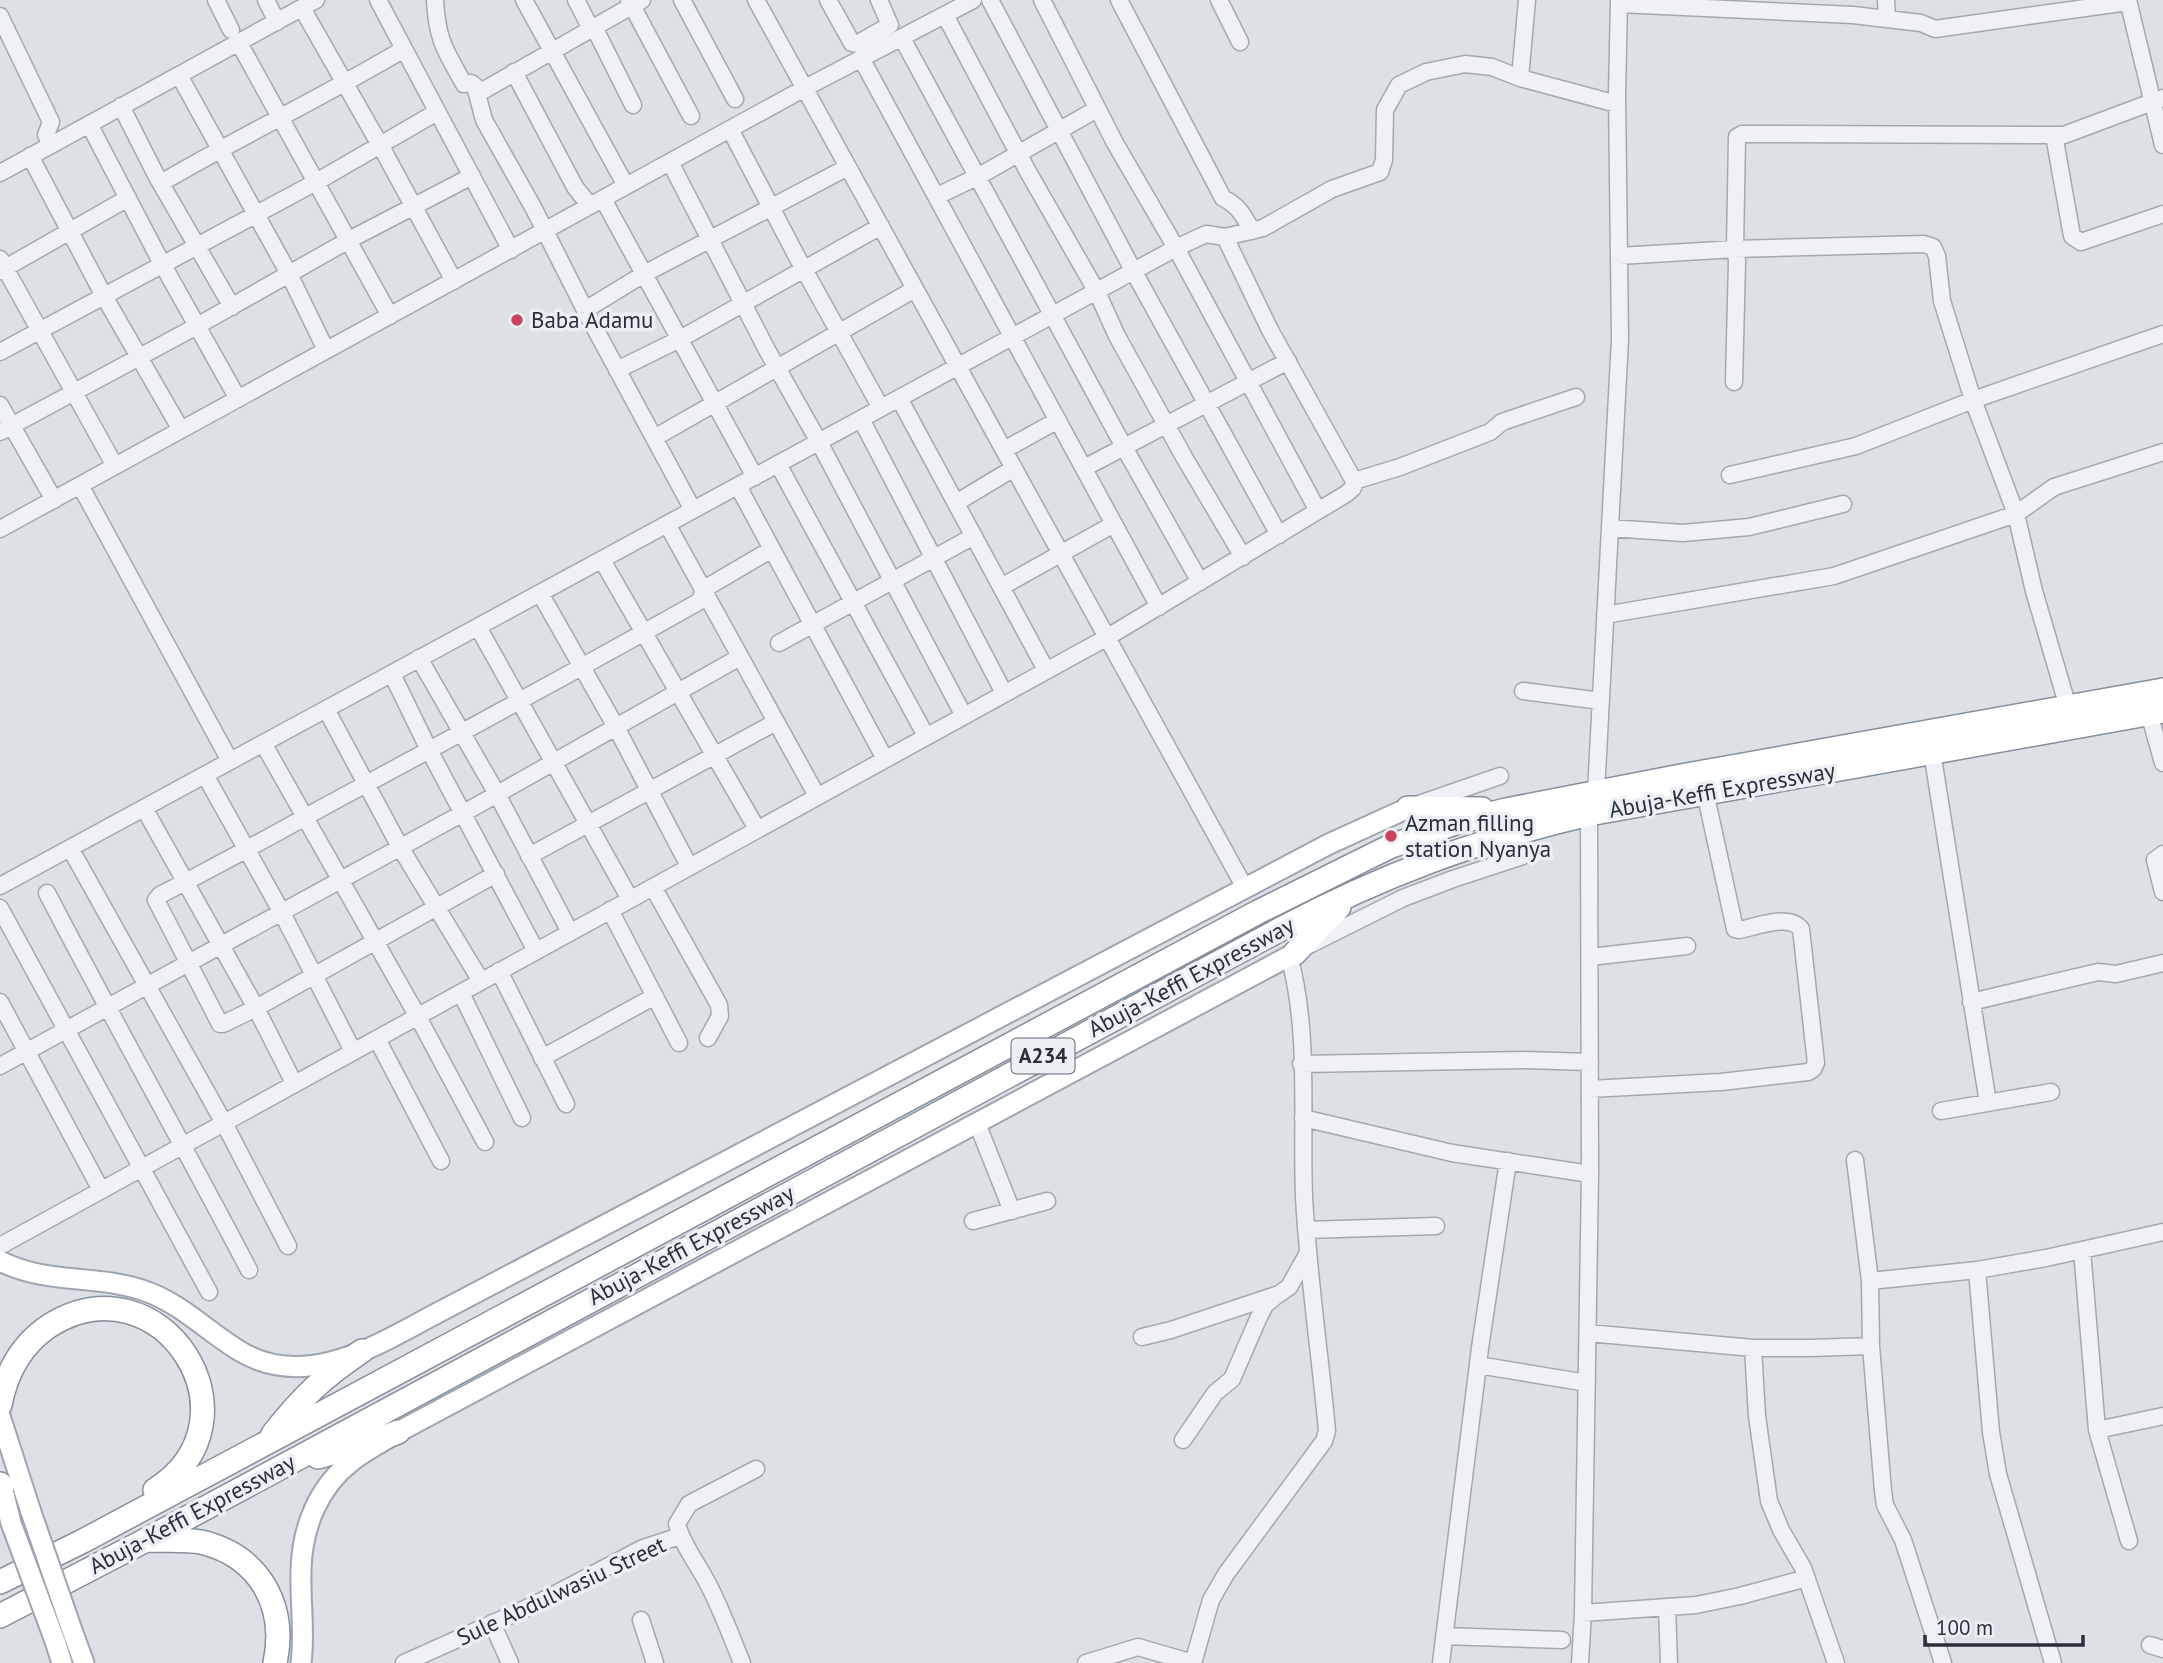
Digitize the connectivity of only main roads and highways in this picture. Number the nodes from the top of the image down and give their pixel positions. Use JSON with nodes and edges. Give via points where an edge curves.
{"nodes":[{"id":1,"x":2163,"y":690,"type":"edge"},
{"id":2,"x":2156,"y":712,"type":"edge"},
{"id":3,"x":1592,"y":803,"type":"junction"},
{"id":4,"x":1408,"y":808,"type":"joint"},
{"id":5,"x":1506,"y":810,"type":"junction"},
{"id":6,"x":1362,"y":888,"type":"junction"},
{"id":7,"x":1292,"y":954,"type":"joint"},
{"id":8,"x":0,"y":1261,"type":"edge"},
{"id":9,"x":362,"y":1351,"type":"junction"},
{"id":10,"x":0,"y":1405,"type":"edge"},
{"id":11,"x":0,"y":1416,"type":"edge"},
{"id":12,"x":398,"y":1432,"type":"junction"},
{"id":13,"x":266,"y":1442,"type":"junction"},
{"id":14,"x":287,"y":1463,"type":"junction"},
{"id":15,"x":1,"y":1484,"type":"edge"},
{"id":16,"x":146,"y":1540,"type":"junction"},
{"id":17,"x":83,"y":1541,"type":"junction"},
{"id":18,"x":0,"y":1582,"type":"edge"},
{"id":19,"x":0,"y":1615,"type":"edge"},
{"id":20,"x":64,"y":1637,"type":"junction"},
{"id":21,"x":62,"y":1663,"type":"edge"},
{"id":22,"x":83,"y":1663,"type":"edge"},
{"id":23,"x":275,"y":1663,"type":"edge"},
{"id":24,"x":301,"y":1663,"type":"edge"}],
"edges":[{"from":1,"to":3,"type":"highway","name":"Abuja-Keffi Expressway","number":"A234"},
{"from":2,"to":3,"type":"highway","name":"Abuja-Keffi Expressway","number":"A234","via":[[1705,792]]},
{"from":3,"to":5,"type":"highway","name":"Abuja-Keffi Expressway","number":"A234"},
{"from":3,"to":6,"type":"highway","name":"Abuja-Keffi Expressway","number":"A234"},
{"from":4,"to":5,"type":"highway"},
{"from":4,"to":9,"type":"main road","via":[[1329,844]]},
{"from":5,"to":13,"type":"highway","name":"Abuja-Keffi Expressway","number":"A234","via":[[1415,837],[1331,875]]},
{"from":6,"to":7,"type":"highway"},
{"from":6,"to":14,"type":"highway","name":"Abuja-Keffi Expressway","number":"A234"},
{"from":7,"to":12,"type":"main road","name":"Abuja-Keffi Expressway"},
{"from":8,"to":9,"type":"main road","via":[[36,1274],[128,1286],[152,1294],[241,1352],[270,1364],[313,1367]]},
{"from":9,"to":13,"type":"highway","via":[[320,1380]]},
{"from":10,"to":17,"type":"highway","via":[[9,1372],[36,1335],[80,1311],[116,1309],[150,1320],[166,1330],[188,1357],[203,1401],[192,1452],[164,1484]]},
{"from":11,"to":20,"type":"main road","bridge":true},
{"from":12,"to":14,"type":"highway"},
{"from":12,"to":24,"type":"main road","name":"Abuja-Keffi Expressway","via":[[334,1478],[310,1520],[301,1571]]},
{"from":13,"to":17,"type":"highway","name":"Abuja-Keffi Expressway","number":"A234"},
{"from":14,"to":16,"type":"highway","name":"Abuja-Keffi Expressway","number":"A234"},
{"from":15,"to":20,"type":"main road","bridge":true,"via":[[11,1522]]},
{"from":16,"to":19,"type":"highway","name":"Abuja-Keffi Expressway","number":"A234"},
{"from":16,"to":23,"type":"highway","via":[[202,1543],[250,1566],[277,1614],[280,1632]]},
{"from":17,"to":18,"type":"highway","name":"Abuja-Keffi Expressway","number":"A234"},
{"from":20,"to":21,"type":"main road"},
{"from":20,"to":22,"type":"main road"}]}
